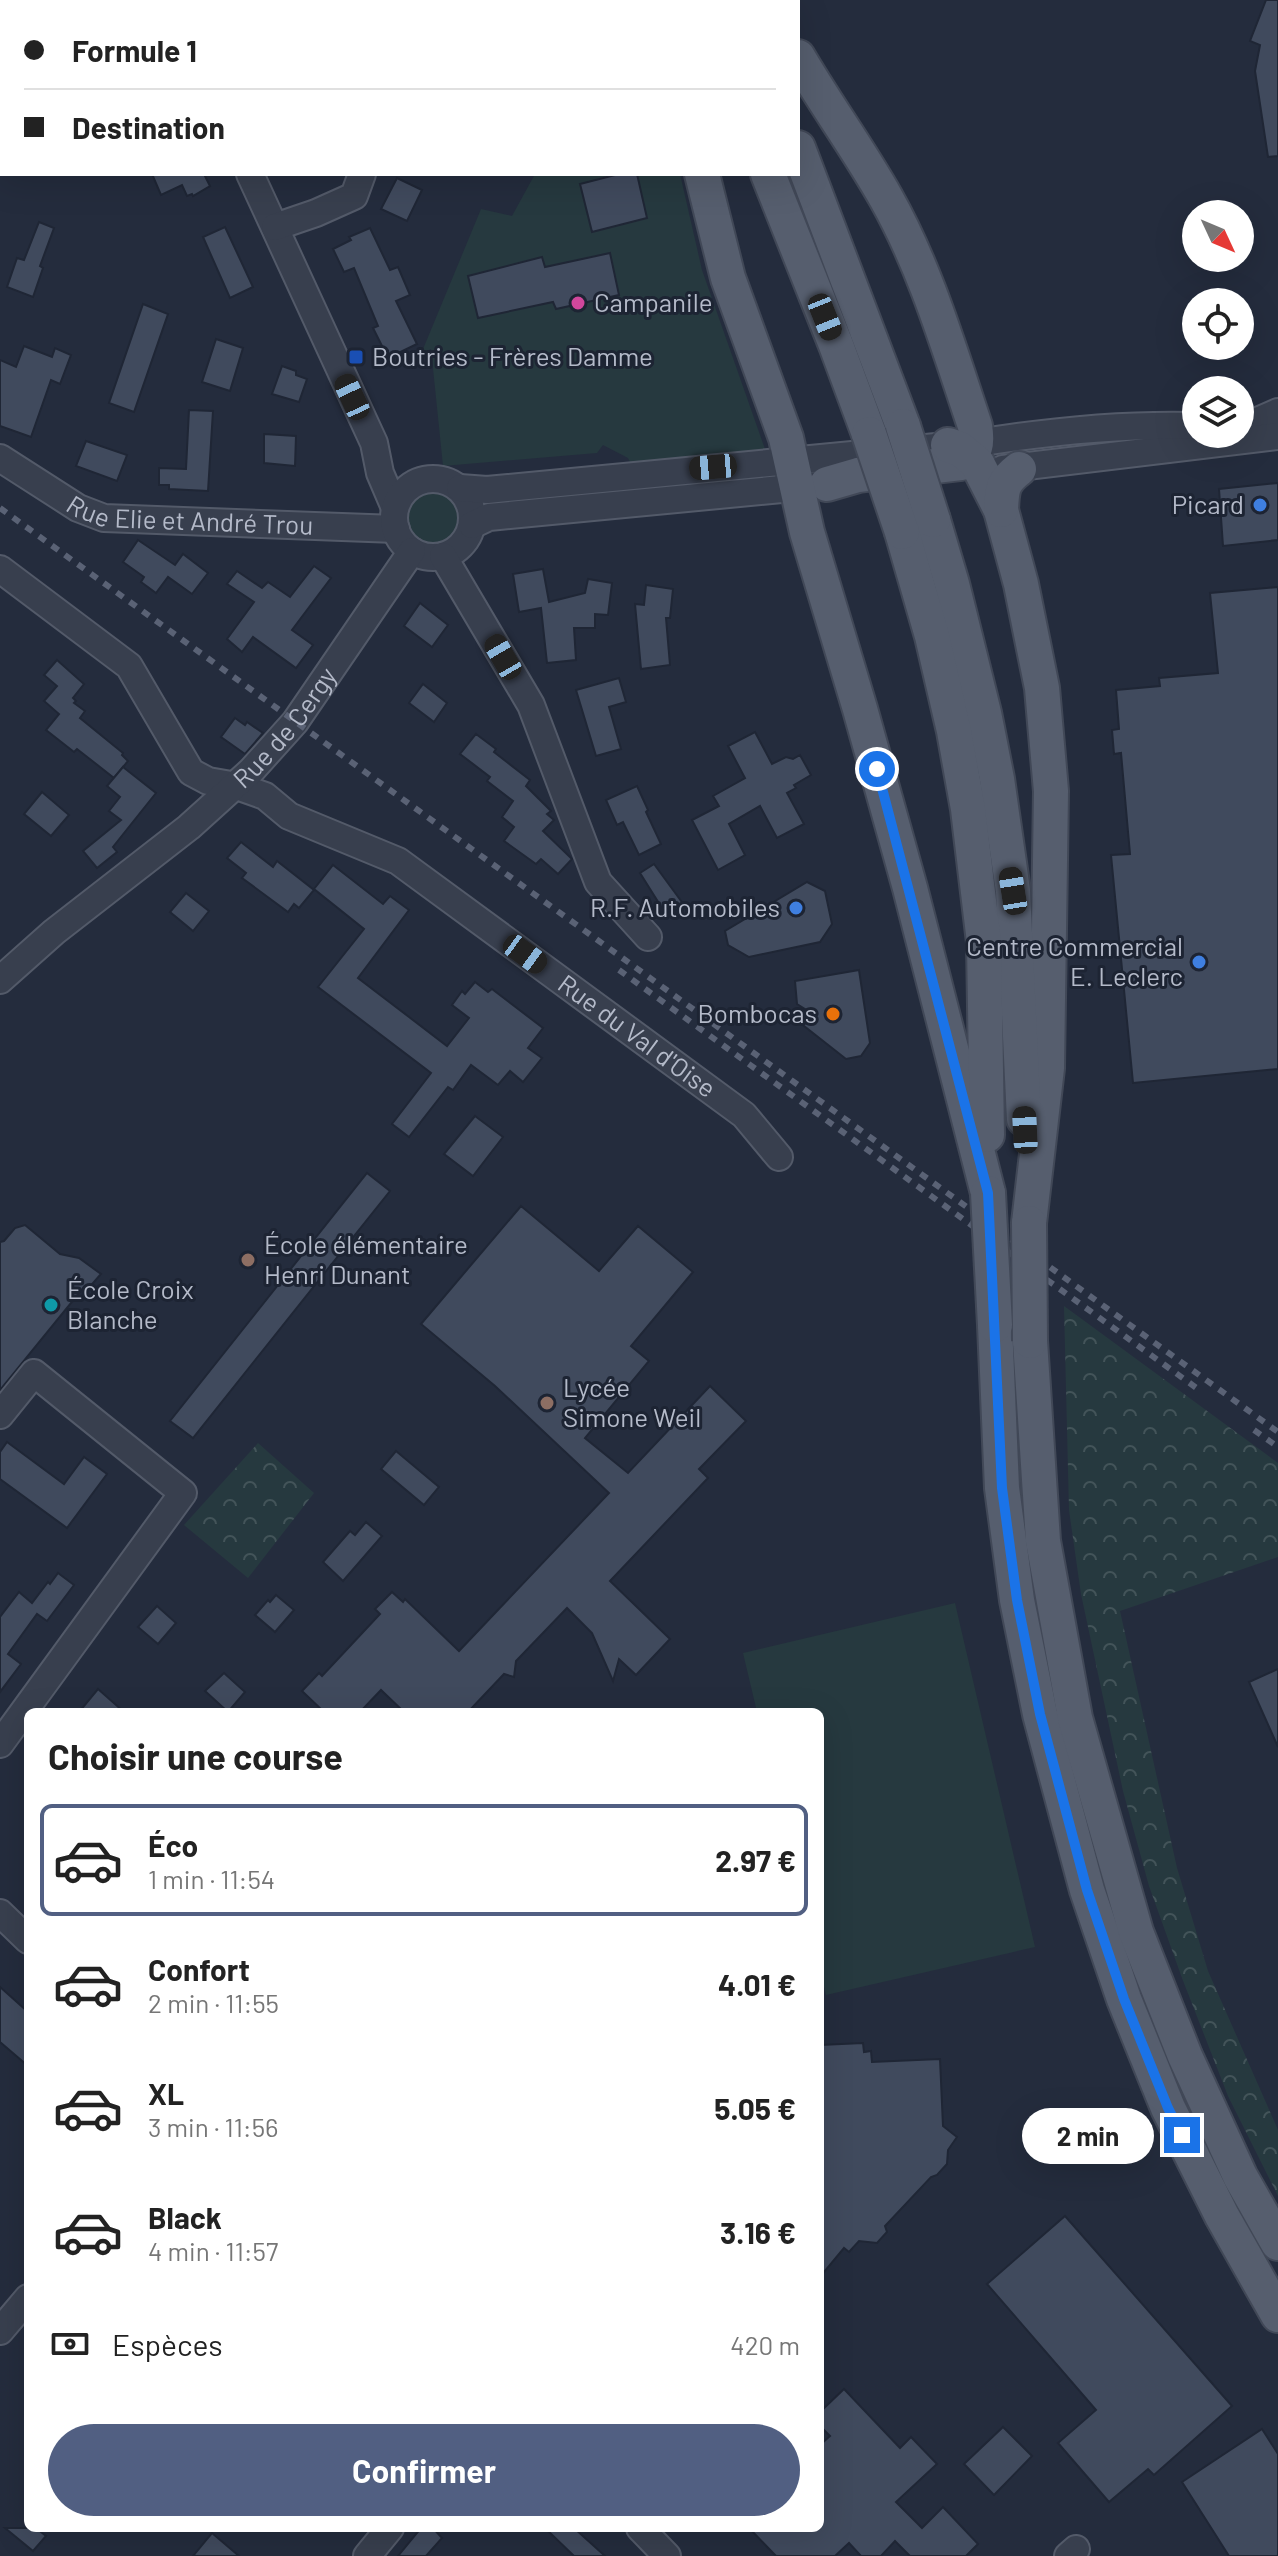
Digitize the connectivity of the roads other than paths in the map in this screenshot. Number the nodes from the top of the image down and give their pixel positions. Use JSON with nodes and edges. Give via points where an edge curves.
{"nodes":[{"id":1,"x":800,"y":60,"type":"edge"},
{"id":2,"x":800,"y":153,"type":"edge"},
{"id":3,"x":251,"y":176,"type":"edge"},
{"id":4,"x":361,"y":176,"type":"edge"},
{"id":5,"x":702,"y":176,"type":"edge"},
{"id":6,"x":769,"y":176,"type":"edge"},
{"id":7,"x":275,"y":227,"type":"junction"},
{"id":8,"x":1278,"y":412,"type":"edge"},
{"id":9,"x":1254,"y":423,"type":"edge"},
{"id":10,"x":1182,"y":426,"type":"edge"},
{"id":11,"x":1278,"y":436,"type":"edge"},
{"id":12,"x":374,"y":443,"type":"junction"},
{"id":13,"x":964,"y":452,"type":"junction"},
{"id":14,"x":0,"y":458,"type":"edge"},
{"id":15,"x":1019,"y":469,"type":"junction"},
{"id":16,"x":415,"y":483,"type":"junction"},
{"id":17,"x":806,"y":484,"type":"junction"},
{"id":18,"x":460,"y":488,"type":"junction"},
{"id":19,"x":1001,"y":510,"type":"junction"},
{"id":20,"x":395,"y":518,"type":"junction"},
{"id":21,"x":472,"y":525,"type":"junction"},
{"id":22,"x":918,"y":526,"type":"junction"},
{"id":23,"x":412,"y":551,"type":"junction"},
{"id":24,"x":443,"y":556,"type":"junction"},
{"id":25,"x":0,"y":569,"type":"edge"},
{"id":26,"x":191,"y":772,"type":"junction"},
{"id":27,"x":237,"y":786,"type":"junction"},
{"id":28,"x":189,"y":827,"type":"junction"},
{"id":29,"x":648,"y":937,"type":"dead end"},
{"id":30,"x":0,"y":980,"type":"edge"},
{"id":31,"x":779,"y":1157,"type":"dead end"},
{"id":32,"x":988,"y":1193,"type":"junction"},
{"id":33,"x":1029,"y":1223,"type":"junction"},
{"id":34,"x":0,"y":1415,"type":"edge"},
{"id":35,"x":26,"y":1708,"type":"edge"},
{"id":36,"x":24,"y":1711,"type":"edge"},
{"id":37,"x":0,"y":1744,"type":"edge"},
{"id":38,"x":0,"y":1913,"type":"edge"},
{"id":39,"x":24,"y":1936,"type":"edge"},
{"id":40,"x":1278,"y":2243,"type":"edge"},
{"id":41,"x":24,"y":2303,"type":"edge"},
{"id":42,"x":1278,"y":2315,"type":"edge"},
{"id":43,"x":0,"y":2331,"type":"edge"},
{"id":44,"x":387,"y":2532,"type":"edge"},
{"id":45,"x":644,"y":2532,"type":"edge"},
{"id":46,"x":367,"y":2556,"type":"edge"},
{"id":47,"x":667,"y":2556,"type":"edge"}],
"edges":[{"from":1,"to":13,"type":"main road","via":[[886,199],[935,306],[975,426]]},
{"from":2,"to":22,"type":"main road","bridge":true,"via":[[903,426]]},
{"from":3,"to":7,"type":"street"},
{"from":4,"to":7,"type":"street","via":[[354,196]]},
{"from":5,"to":17,"type":"main road","via":[[728,278]]},
{"from":6,"to":22,"type":"main road","bridge":true,"via":[[869,434]]},
{"from":7,"to":12,"type":"street"},
{"from":8,"to":9,"type":"street"},
{"from":10,"to":13,"type":"street","via":[[1101,428]]},
{"from":11,"to":15,"type":"street"},
{"from":12,"to":16,"type":"street"},
{"from":12,"to":20,"type":"street"},
{"from":13,"to":15,"type":"street"},
{"from":13,"to":17,"type":"main road","via":[[961,463]]},
{"from":13,"to":19,"type":"main road"},
{"from":14,"to":20,"type":"street","name":"Rue Elie et André Trou","via":[[78,508],[104,518]]},
{"from":15,"to":19,"type":"main road","via":[[1006,478]]},
{"from":16,"to":18,"type":"street","via":[[438,479]]},
{"from":16,"to":20,"type":"street","via":[[399,498]]},
{"from":17,"to":18,"type":"street"},
{"from":17,"to":21,"type":"street","via":[[489,517]]},
{"from":17,"to":32,"type":"main road"},
{"from":18,"to":21,"type":"street","via":[[468,499]]},
{"from":19,"to":33,"type":"main road","via":[[1042,688],[1051,791],[1047,1068]]},
{"from":20,"to":23,"type":"street"},
{"from":21,"to":24,"type":"street","via":[[462,544]]},
{"from":22,"to":32,"type":"main road","via":[[932,636],[968,809],[984,942]]},
{"from":22,"to":33,"type":"main road","via":[[952,584],[984,713],[1013,891]]},
{"from":23,"to":24,"type":"street"},
{"from":23,"to":27,"type":"street","name":"Rue de Cergy","via":[[295,722]]},
{"from":24,"to":29,"type":"street","via":[[531,705],[598,882]]},
{"from":25,"to":26,"type":"street","name":"Rue de Cergy","via":[[129,666]]},
{"from":26,"to":27,"type":"street","name":"Rue de Cergy"},
{"from":26,"to":28,"type":"street"},
{"from":27,"to":28,"type":"street"},
{"from":27,"to":31,"type":"street","name":"Rue du Val d'Oise","via":[[265,796],[289,816],[398,861],[744,1115]]},
{"from":28,"to":30,"type":"street"},
{"from":32,"to":42,"type":"main road","bridge":true,"via":[[1002,1488],[1040,1714],[1087,1890],[1124,1999],[1168,2108]]},
{"from":33,"to":40,"type":"main road","bridge":true,"via":[[1030,1341],[1043,1541],[1075,1718],[1136,1932],[1185,2056],[1240,2176]]},
{"from":34,"to":35,"type":"street","via":[[34,1373],[183,1493]]},
{"from":36,"to":37,"type":"street"},
{"from":38,"to":39,"type":"street"},
{"from":41,"to":43,"type":"street"},
{"from":44,"to":46,"type":"street"},
{"from":45,"to":47,"type":"street"}]}
